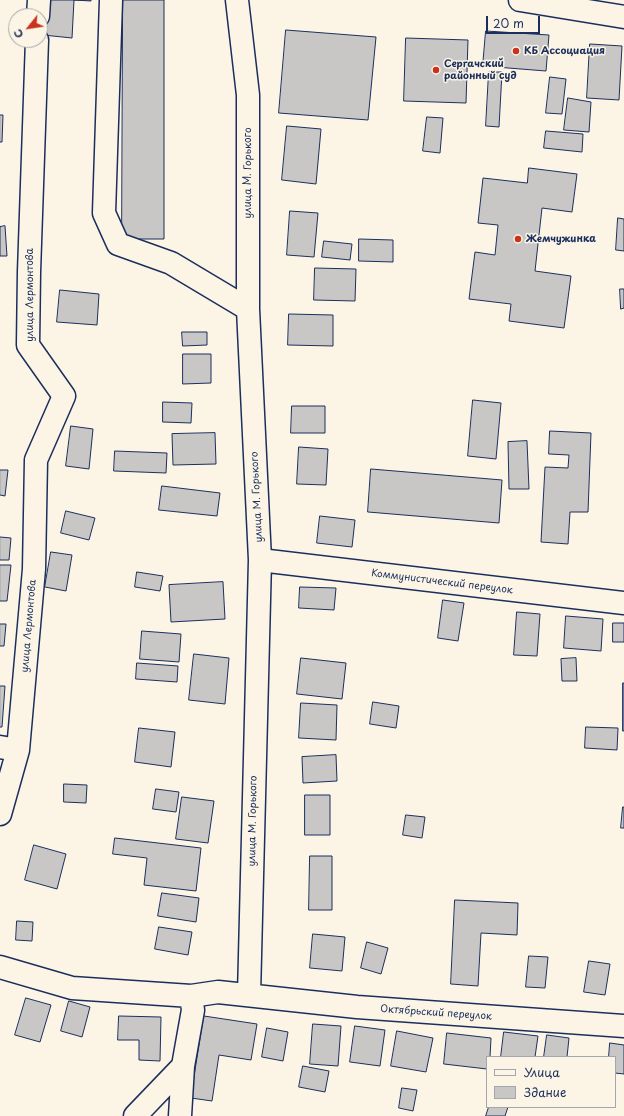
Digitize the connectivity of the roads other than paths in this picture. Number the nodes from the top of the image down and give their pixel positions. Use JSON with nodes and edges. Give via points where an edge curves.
{"nodes":[{"id":1,"x":111,"y":0,"type":"edge"},
{"id":2,"x":237,"y":0,"type":"edge"},
{"id":3,"x":520,"y":0,"type":"edge"},
{"id":4,"x":624,"y":17,"type":"edge"},
{"id":5,"x":37,"y":48,"type":"edge"},
{"id":6,"x":248,"y":309,"type":"junction"},
{"id":7,"x":260,"y":560,"type":"junction"},
{"id":8,"x":624,"y":603,"type":"edge"},
{"id":9,"x":9,"y":748,"type":"edge"},
{"id":10,"x":0,"y":814,"type":"edge"},
{"id":11,"x":0,"y":967,"type":"edge"},
{"id":12,"x":249,"y":995,"type":"junction"},
{"id":13,"x":190,"y":996,"type":"junction"},
{"id":14,"x":624,"y":1026,"type":"edge"},
{"id":15,"x":183,"y":1066,"type":"junction"},
{"id":16,"x":135,"y":1116,"type":"edge"},
{"id":17,"x":180,"y":1116,"type":"edge"}],
"edges":[{"from":1,"to":6,"type":"street","via":[[104,213],[109,225],[118,244],[171,263]]},
{"from":2,"to":6,"type":"street","name":"улица М. Горького","via":[[248,94]]},
{"from":3,"to":4,"type":"street"},
{"from":5,"to":9,"type":"street","name":"улица Лермонтова","via":[[28,345],[64,396],[36,460],[34,568]]},
{"from":6,"to":7,"type":"street","name":"улица М. Горького"},
{"from":7,"to":8,"type":"street","name":"Коммунистический переулок"},
{"from":7,"to":12,"type":"street","name":"улица М. Горького"},
{"from":9,"to":10,"type":"street","name":"улица Лермонтова"},
{"from":11,"to":13,"type":"street","via":[[72,988]]},
{"from":12,"to":13,"type":"street","name":"Октябрьский переулок","via":[[218,992]]},
{"from":12,"to":14,"type":"street","name":"Октябрьский переулок","via":[[357,1007]]},
{"from":13,"to":15,"type":"street","via":[[193,1010]]},
{"from":15,"to":16,"type":"street"},
{"from":15,"to":17,"type":"street"}]}
